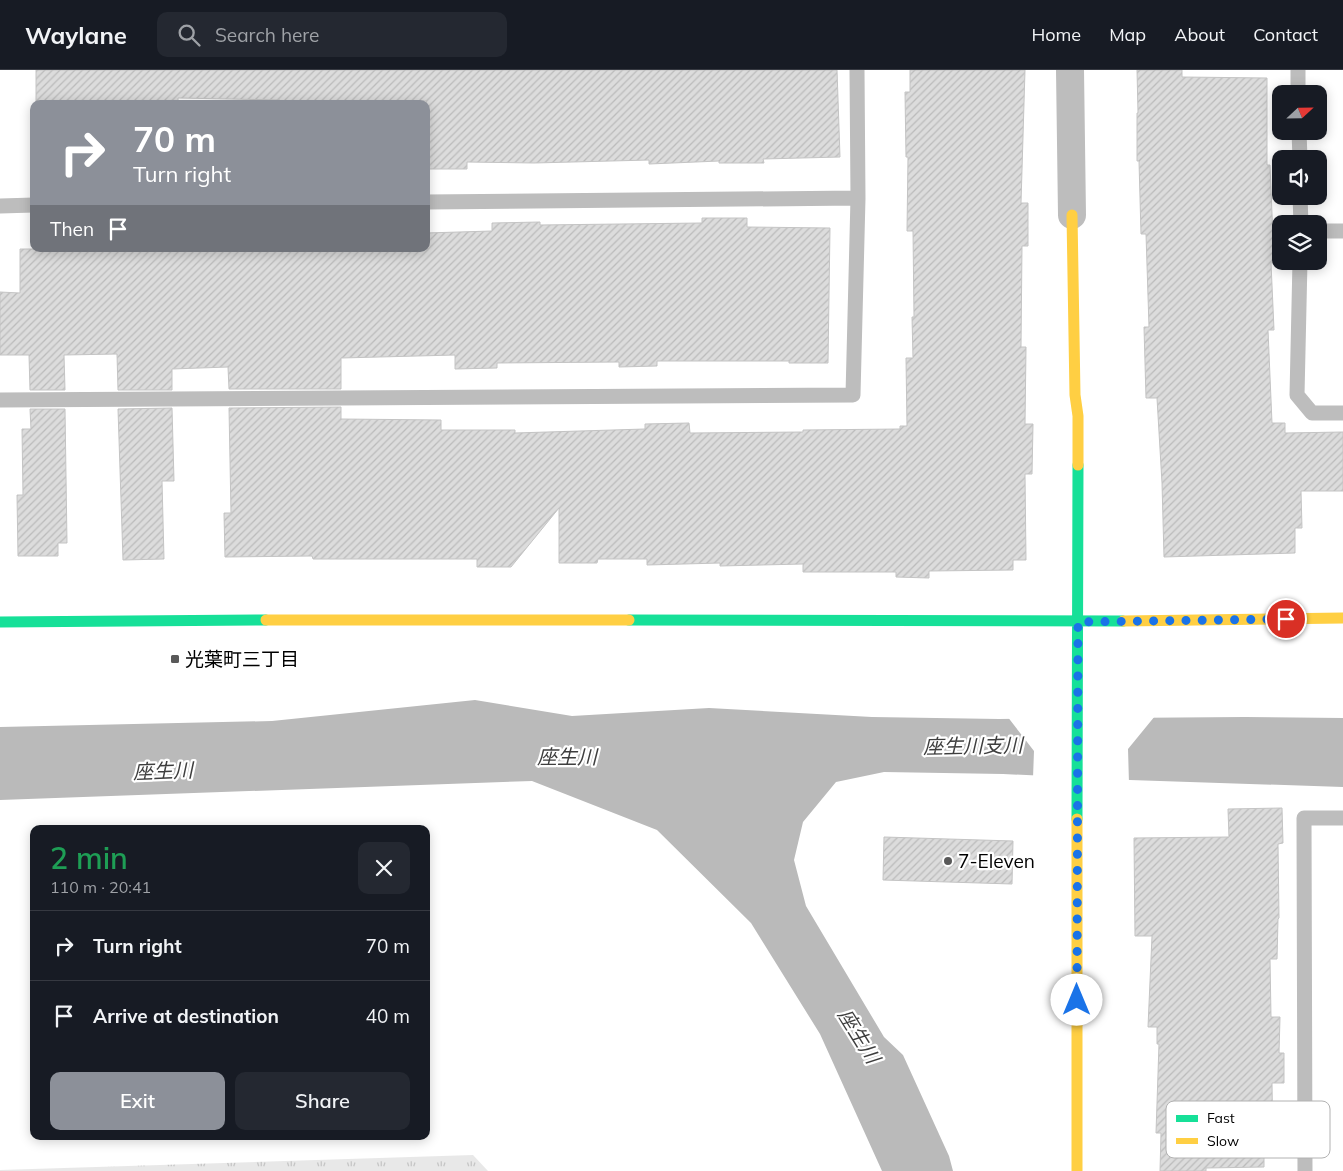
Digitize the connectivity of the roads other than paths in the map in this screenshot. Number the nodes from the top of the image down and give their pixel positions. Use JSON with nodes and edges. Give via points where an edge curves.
{"nodes":[{"id":1,"x":857,"y":70,"type":"edge"},
{"id":2,"x":1070,"y":70,"type":"edge"},
{"id":3,"x":1298,"y":70,"type":"edge"},
{"id":4,"x":1298,"y":85,"type":"edge"},
{"id":5,"x":858,"y":198,"type":"junction"},
{"id":6,"x":430,"y":202,"type":"edge"},
{"id":7,"x":0,"y":206,"type":"edge"},
{"id":8,"x":30,"y":206,"type":"edge"},
{"id":9,"x":1072,"y":215,"type":"joint"},
{"id":10,"x":1327,"y":231,"type":"edge"},
{"id":11,"x":1343,"y":231,"type":"edge"},
{"id":12,"x":1300,"y":270,"type":"edge"},
{"id":13,"x":0,"y":400,"type":"edge"},
{"id":14,"x":1343,"y":413,"type":"edge"},
{"id":15,"x":1343,"y":618,"type":"edge"},
{"id":16,"x":0,"y":622,"type":"edge"},
{"id":17,"x":1078,"y":622,"type":"junction"},
{"id":18,"x":1343,"y":818,"type":"edge"},
{"id":19,"x":1305,"y":1101,"type":"edge"},
{"id":20,"x":1305,"y":1158,"type":"edge"},
{"id":21,"x":1077,"y":1171,"type":"edge"},
{"id":22,"x":1305,"y":1171,"type":"edge"}],
"edges":[{"from":1,"to":5,"type":"lane"},
{"from":2,"to":9,"type":"street"},
{"from":3,"to":4,"type":"lane"},
{"from":5,"to":6,"type":"lane"},
{"from":5,"to":13,"type":"lane","via":[[853,395]]},
{"from":7,"to":8,"type":"lane"},
{"from":9,"to":17,"type":"street","via":[[1078,416]]},
{"from":10,"to":11,"type":"lane"},
{"from":12,"to":14,"type":"lane","via":[[1297,395],[1312,414]]},
{"from":15,"to":17,"type":"street"},
{"from":16,"to":17,"type":"street","via":[[406,619]]},
{"from":17,"to":21,"type":"street"},
{"from":18,"to":19,"type":"lane","via":[[1304,818]]},
{"from":20,"to":22,"type":"lane"}]}
